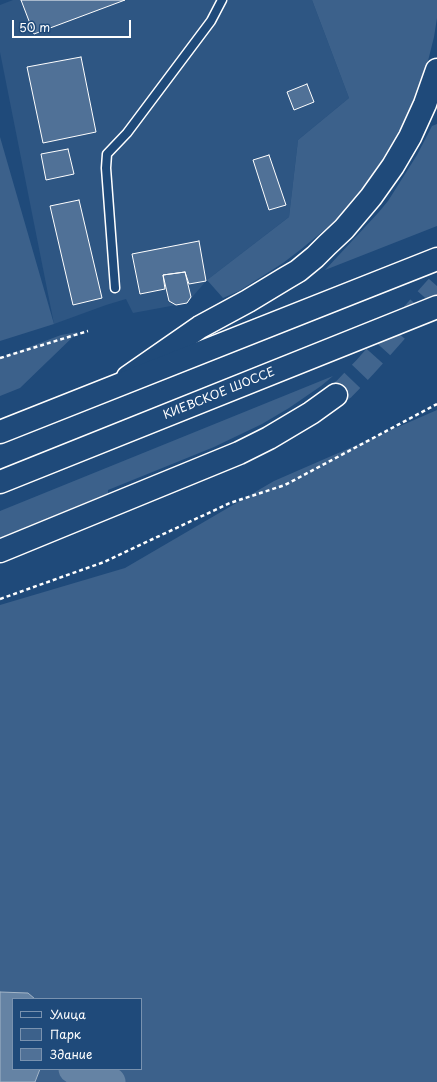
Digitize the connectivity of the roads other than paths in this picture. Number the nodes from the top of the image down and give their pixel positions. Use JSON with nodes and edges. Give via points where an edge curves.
{"nodes":[{"id":1,"x":222,"y":0,"type":"edge"},
{"id":2,"x":437,"y":70,"type":"edge"},
{"id":3,"x":437,"y":259,"type":"edge"},
{"id":4,"x":116,"y":288,"type":"dead end"},
{"id":5,"x":437,"y":307,"type":"edge"},
{"id":6,"x":114,"y":387,"type":"junction"},
{"id":7,"x":336,"y":396,"type":"tunnel mouth"},
{"id":8,"x":0,"y":432,"type":"edge"},
{"id":9,"x":0,"y":482,"type":"edge"},
{"id":10,"x":0,"y":551,"type":"edge"}],
"edges":[{"from":1,"to":4,"type":"lane","via":[[211,21],[128,133],[107,154]]},
{"from":2,"to":6,"type":"main road","via":[[428,106],[404,149],[371,197],[344,229],[298,271],[192,332]]},
{"from":3,"to":6,"type":"main road"},
{"from":5,"to":9,"type":"main road","name":"КИЕВСКОЕ ШОССЕ"},
{"from":6,"to":8,"type":"main road"},
{"from":7,"to":10,"type":"main road","via":[[311,414],[239,453]]}]}
